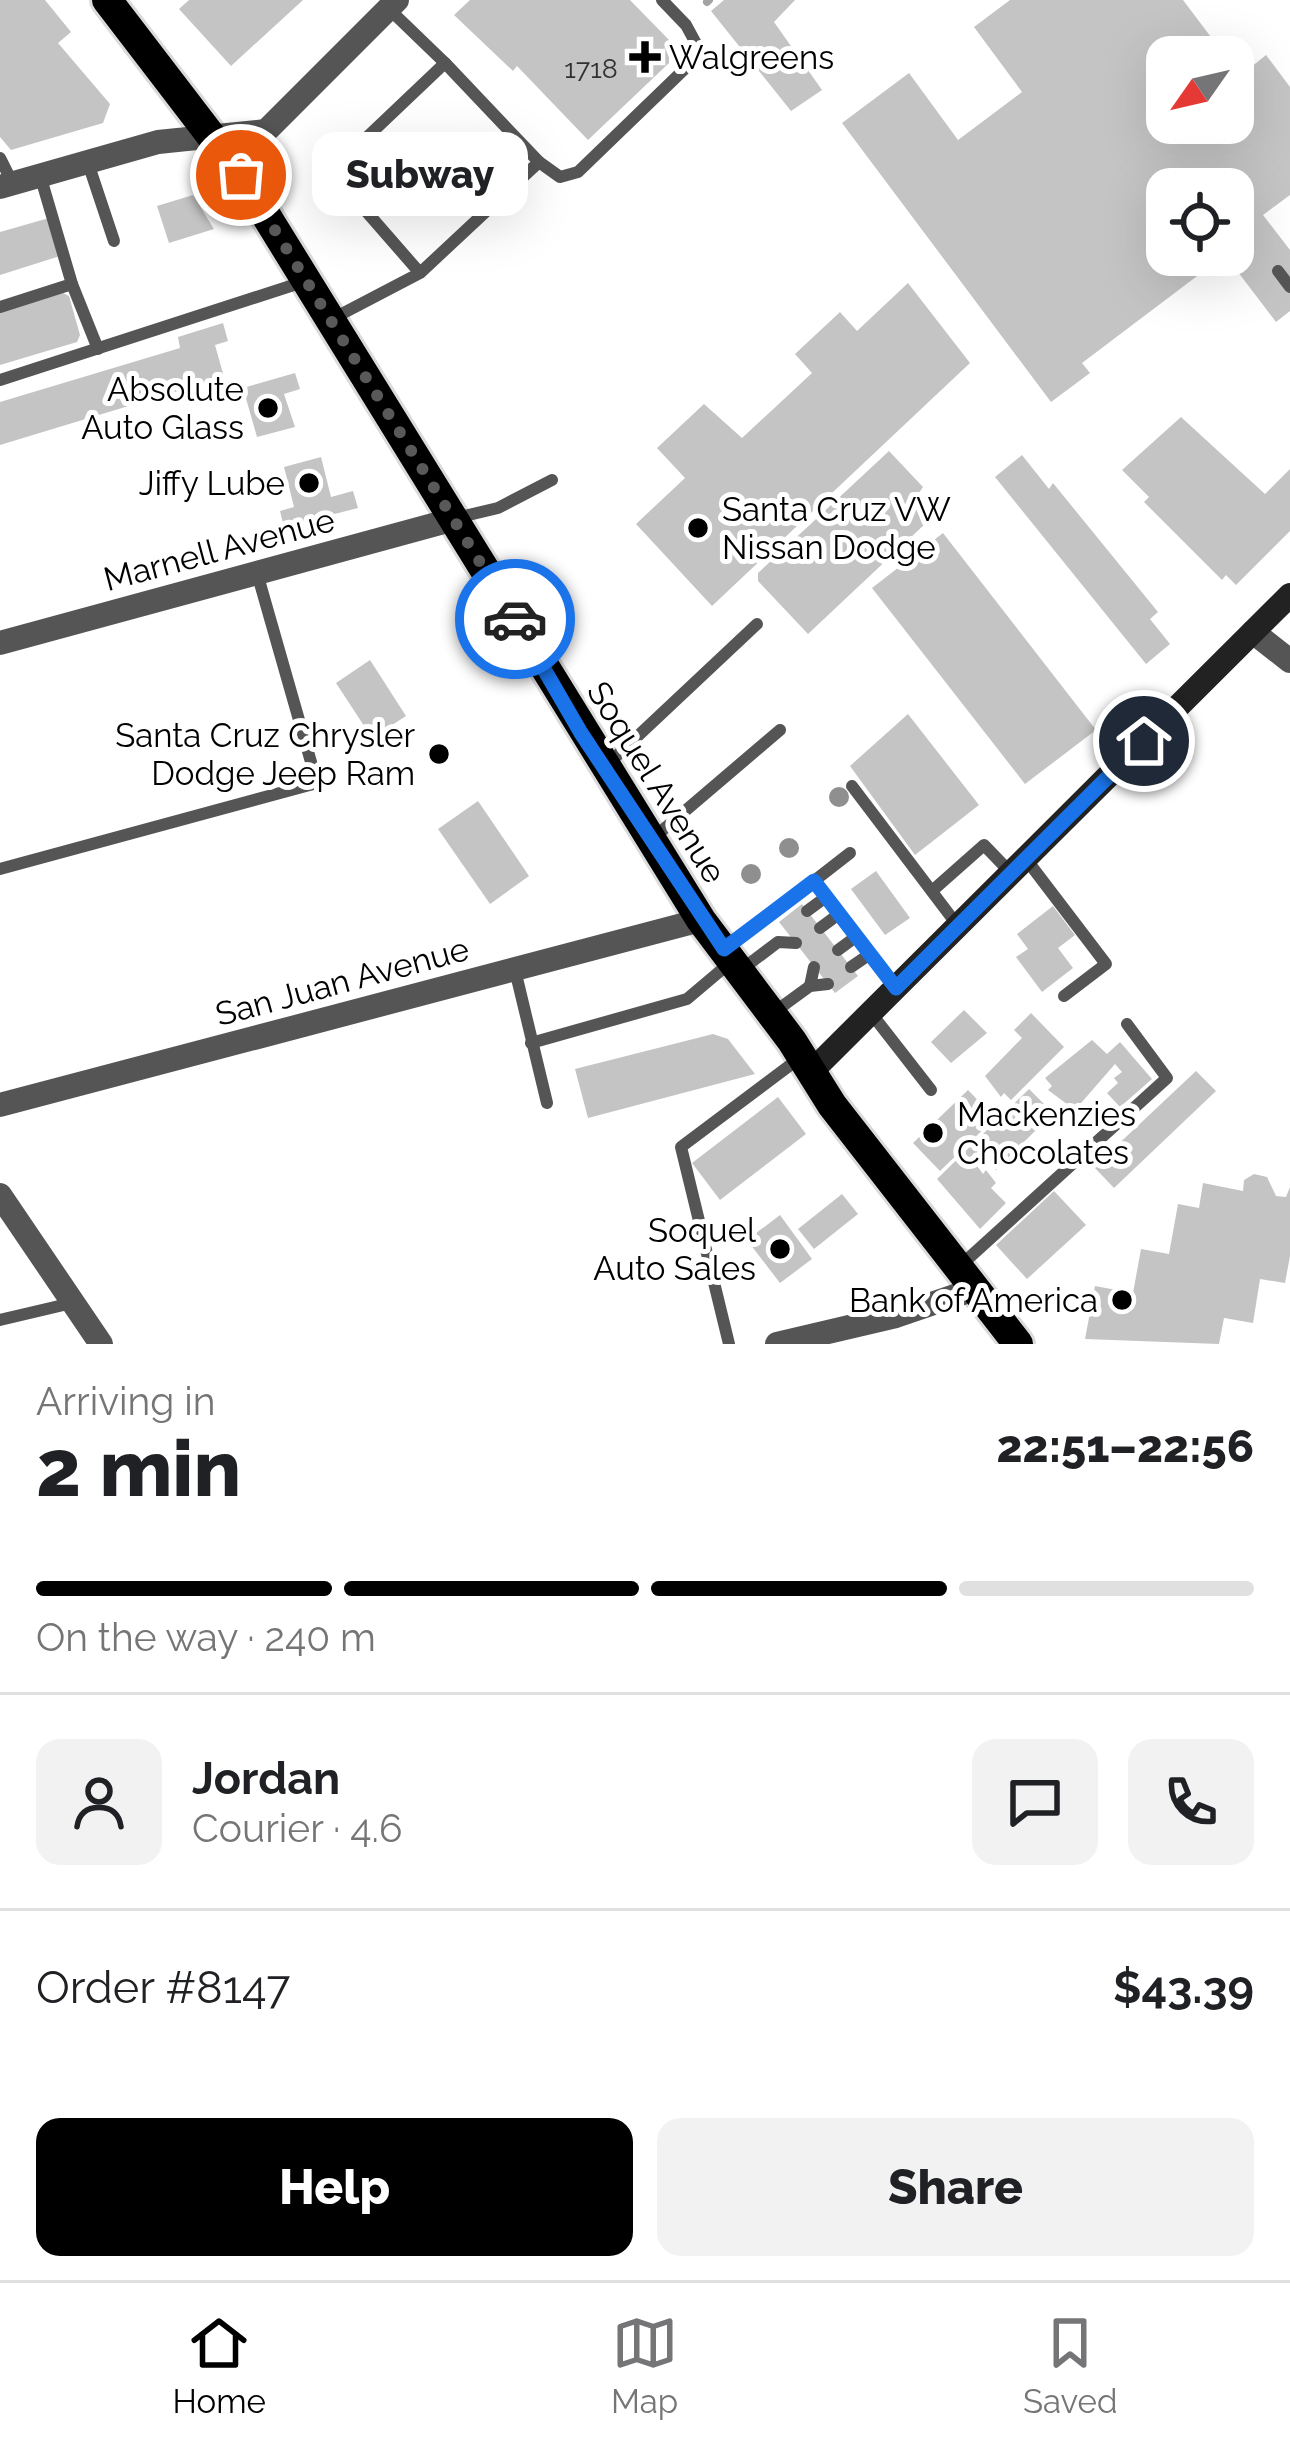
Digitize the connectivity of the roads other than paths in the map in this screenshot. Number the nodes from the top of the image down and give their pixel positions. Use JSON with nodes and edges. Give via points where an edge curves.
{"nodes":[{"id":1,"x":107,"y":0,"type":"edge"},
{"id":2,"x":662,"y":0,"type":"edge"},
{"id":3,"x":392,"y":4,"type":"edge"},
{"id":4,"x":445,"y":63,"type":"junction"},
{"id":5,"x":212,"y":135,"type":"junction"},
{"id":6,"x":0,"y":158,"type":"edge"},
{"id":7,"x":88,"y":162,"type":"junction"},
{"id":8,"x":539,"y":162,"type":"junction"},
{"id":9,"x":40,"y":176,"type":"junction"},
{"id":10,"x":6,"y":185,"type":"edge"},
{"id":11,"x":114,"y":241,"type":"dead end"},
{"id":12,"x":1278,"y":271,"type":"dead end"},
{"id":13,"x":420,"y":273,"type":"junction"},
{"id":14,"x":308,"y":281,"type":"junction"},
{"id":15,"x":72,"y":284,"type":"junction"},
{"id":16,"x":1290,"y":286,"type":"edge"},
{"id":17,"x":0,"y":307,"type":"edge"},
{"id":18,"x":332,"y":320,"type":"junction"},
{"id":19,"x":98,"y":350,"type":"junction"},
{"id":20,"x":0,"y":380,"type":"edge"},
{"id":21,"x":552,"y":480,"type":"dead end"},
{"id":22,"x":455,"y":519,"type":"junction"},
{"id":23,"x":257,"y":573,"type":"junction"},
{"id":24,"x":1290,"y":595,"type":"edge"},
{"id":25,"x":758,"y":624,"type":"dead end"},
{"id":26,"x":1253,"y":632,"type":"junction"},
{"id":27,"x":0,"y":644,"type":"edge"},
{"id":28,"x":1290,"y":661,"type":"edge"},
{"id":29,"x":779,"y":730,"type":"dead end"},
{"id":30,"x":604,"y":768,"type":"junction"},
{"id":31,"x":852,"y":786,"type":"dead end"},
{"id":32,"x":650,"y":841,"type":"junction"},
{"id":33,"x":850,"y":853,"type":"dead end"},
{"id":34,"x":1018,"y":866,"type":"junction"},
{"id":35,"x":0,"y":869,"type":"edge"},
{"id":36,"x":814,"y":881,"type":"junction"},
{"id":37,"x":932,"y":891,"type":"junction"},
{"id":38,"x":826,"y":897,"type":"junction"},
{"id":39,"x":807,"y":911,"type":"dead end"},
{"id":40,"x":839,"y":914,"type":"junction"},
{"id":41,"x":701,"y":920,"type":"junction"},
{"id":42,"x":958,"y":926,"type":"junction"},
{"id":43,"x":783,"y":928,"type":"dead end"},
{"id":44,"x":820,"y":928,"type":"dead end"},
{"id":45,"x":857,"y":937,"type":"junction"},
{"id":46,"x":778,"y":942,"type":"junction"},
{"id":47,"x":796,"y":944,"type":"dead end"},
{"id":48,"x":838,"y":950,"type":"dead end"},
{"id":49,"x":870,"y":954,"type":"junction"},
{"id":50,"x":732,"y":960,"type":"junction"},
{"id":51,"x":814,"y":967,"type":"dead end"},
{"id":52,"x":851,"y":967,"type":"dead end"},
{"id":53,"x":514,"y":969,"type":"junction"},
{"id":54,"x":828,"y":984,"type":"dead end"},
{"id":55,"x":810,"y":986,"type":"junction"},
{"id":56,"x":896,"y":988,"type":"junction"},
{"id":57,"x":1064,"y":996,"type":"dead end"},
{"id":58,"x":871,"y":1013,"type":"junction"},
{"id":59,"x":772,"y":1014,"type":"junction"},
{"id":60,"x":1127,"y":1024,"type":"dead end"},
{"id":61,"x":532,"y":1043,"type":"junction"},
{"id":62,"x":807,"y":1064,"type":"junction"},
{"id":63,"x":931,"y":1090,"type":"dead end"},
{"id":64,"x":547,"y":1103,"type":"dead end"},
{"id":65,"x":0,"y":1105,"type":"edge"},
{"id":66,"x":0,"y":1196,"type":"edge"},
{"id":67,"x":966,"y":1279,"type":"junction"},
{"id":68,"x":73,"y":1303,"type":"junction"},
{"id":69,"x":0,"y":1320,"type":"edge"},
{"id":70,"x":1018,"y":1343,"type":"edge"},
{"id":71,"x":101,"y":1344,"type":"edge"},
{"id":72,"x":729,"y":1344,"type":"edge"},
{"id":73,"x":778,"y":1344,"type":"edge"}],
"edges":[{"from":1,"to":5,"type":"main road","name":"Soquel Avenue"},
{"from":2,"to":8,"type":"lane","via":[[686,25],[696,58],[578,172],[560,177]]},
{"from":3,"to":4,"type":"lane"},
{"from":3,"to":5,"type":"street","via":[[266,131]]},
{"from":4,"to":8,"type":"lane"},
{"from":4,"to":13,"type":"lane","via":[[345,158],[338,179]]},
{"from":5,"to":7,"type":"street"},
{"from":5,"to":14,"type":"main road","name":"Soquel Avenue"},
{"from":6,"to":10,"type":"lane"},
{"from":7,"to":9,"type":"street"},
{"from":7,"to":11,"type":"lane"},
{"from":8,"to":13,"type":"lane"},
{"from":9,"to":10,"type":"street"},
{"from":9,"to":15,"type":"lane"},
{"from":12,"to":16,"type":"lane"},
{"from":13,"to":18,"type":"lane"},
{"from":14,"to":18,"type":"main road","name":"Soquel Avenue"},
{"from":14,"to":19,"type":"lane"},
{"from":15,"to":17,"type":"lane"},
{"from":15,"to":19,"type":"lane"},
{"from":18,"to":22,"type":"main road","name":"Soquel Avenue"},
{"from":19,"to":20,"type":"lane"},
{"from":21,"to":22,"type":"lane"},
{"from":22,"to":23,"type":"street","name":"Marnell Avenue"},
{"from":22,"to":30,"type":"main road","name":"Soquel Avenue"},
{"from":23,"to":27,"type":"street","name":"Marnell Avenue"},
{"from":23,"to":35,"type":"lane","via":[[317,783]]},
{"from":24,"to":26,"type":"main road"},
{"from":25,"to":30,"type":"lane"},
{"from":26,"to":28,"type":"street"},
{"from":26,"to":34,"type":"main road"},
{"from":29,"to":32,"type":"lane"},
{"from":30,"to":32,"type":"main road","name":"Soquel Avenue"},
{"from":31,"to":37,"type":"lane"},
{"from":32,"to":41,"type":"main road","name":"Soquel Avenue"},
{"from":33,"to":36,"type":"lane"},
{"from":34,"to":37,"type":"lane","via":[[984,844]]},
{"from":34,"to":42,"type":"main road"},
{"from":34,"to":57,"type":"lane","via":[[1106,964]]},
{"from":36,"to":38,"type":"lane"},
{"from":36,"to":50,"type":"lane"},
{"from":37,"to":42,"type":"lane"},
{"from":38,"to":39,"type":"lane"},
{"from":38,"to":40,"type":"lane"},
{"from":40,"to":44,"type":"lane"},
{"from":40,"to":45,"type":"lane"},
{"from":41,"to":50,"type":"main road","name":"Soquel Avenue"},
{"from":41,"to":53,"type":"street","name":"San Juan Avenue"},
{"from":42,"to":56,"type":"main road"},
{"from":43,"to":46,"type":"lane"},
{"from":45,"to":48,"type":"lane"},
{"from":45,"to":49,"type":"lane"},
{"from":46,"to":47,"type":"lane"},
{"from":46,"to":50,"type":"lane"},
{"from":49,"to":52,"type":"lane"},
{"from":49,"to":56,"type":"lane"},
{"from":50,"to":59,"type":"main road","name":"Soquel Avenue"},
{"from":50,"to":61,"type":"lane","via":[[687,999]]},
{"from":51,"to":55,"type":"lane"},
{"from":53,"to":61,"type":"lane"},
{"from":53,"to":65,"type":"street","name":"San Juan Avenue"},
{"from":54,"to":55,"type":"lane"},
{"from":55,"to":59,"type":"lane"},
{"from":56,"to":58,"type":"main road"},
{"from":58,"to":62,"type":"main road"},
{"from":58,"to":63,"type":"lane"},
{"from":59,"to":62,"type":"main road","name":"Soquel Avenue"},
{"from":60,"to":67,"type":"lane","via":[[1167,1078]]},
{"from":61,"to":64,"type":"lane"},
{"from":62,"to":67,"type":"main road","name":"Soquel Avenue"},
{"from":62,"to":72,"type":"lane","via":[[681,1147]]},
{"from":66,"to":68,"type":"street"},
{"from":67,"to":70,"type":"main road","name":"Soquel Avenue"},
{"from":67,"to":73,"type":"street","via":[[896,1316]]},
{"from":68,"to":69,"type":"lane"},
{"from":68,"to":71,"type":"street"}]}
